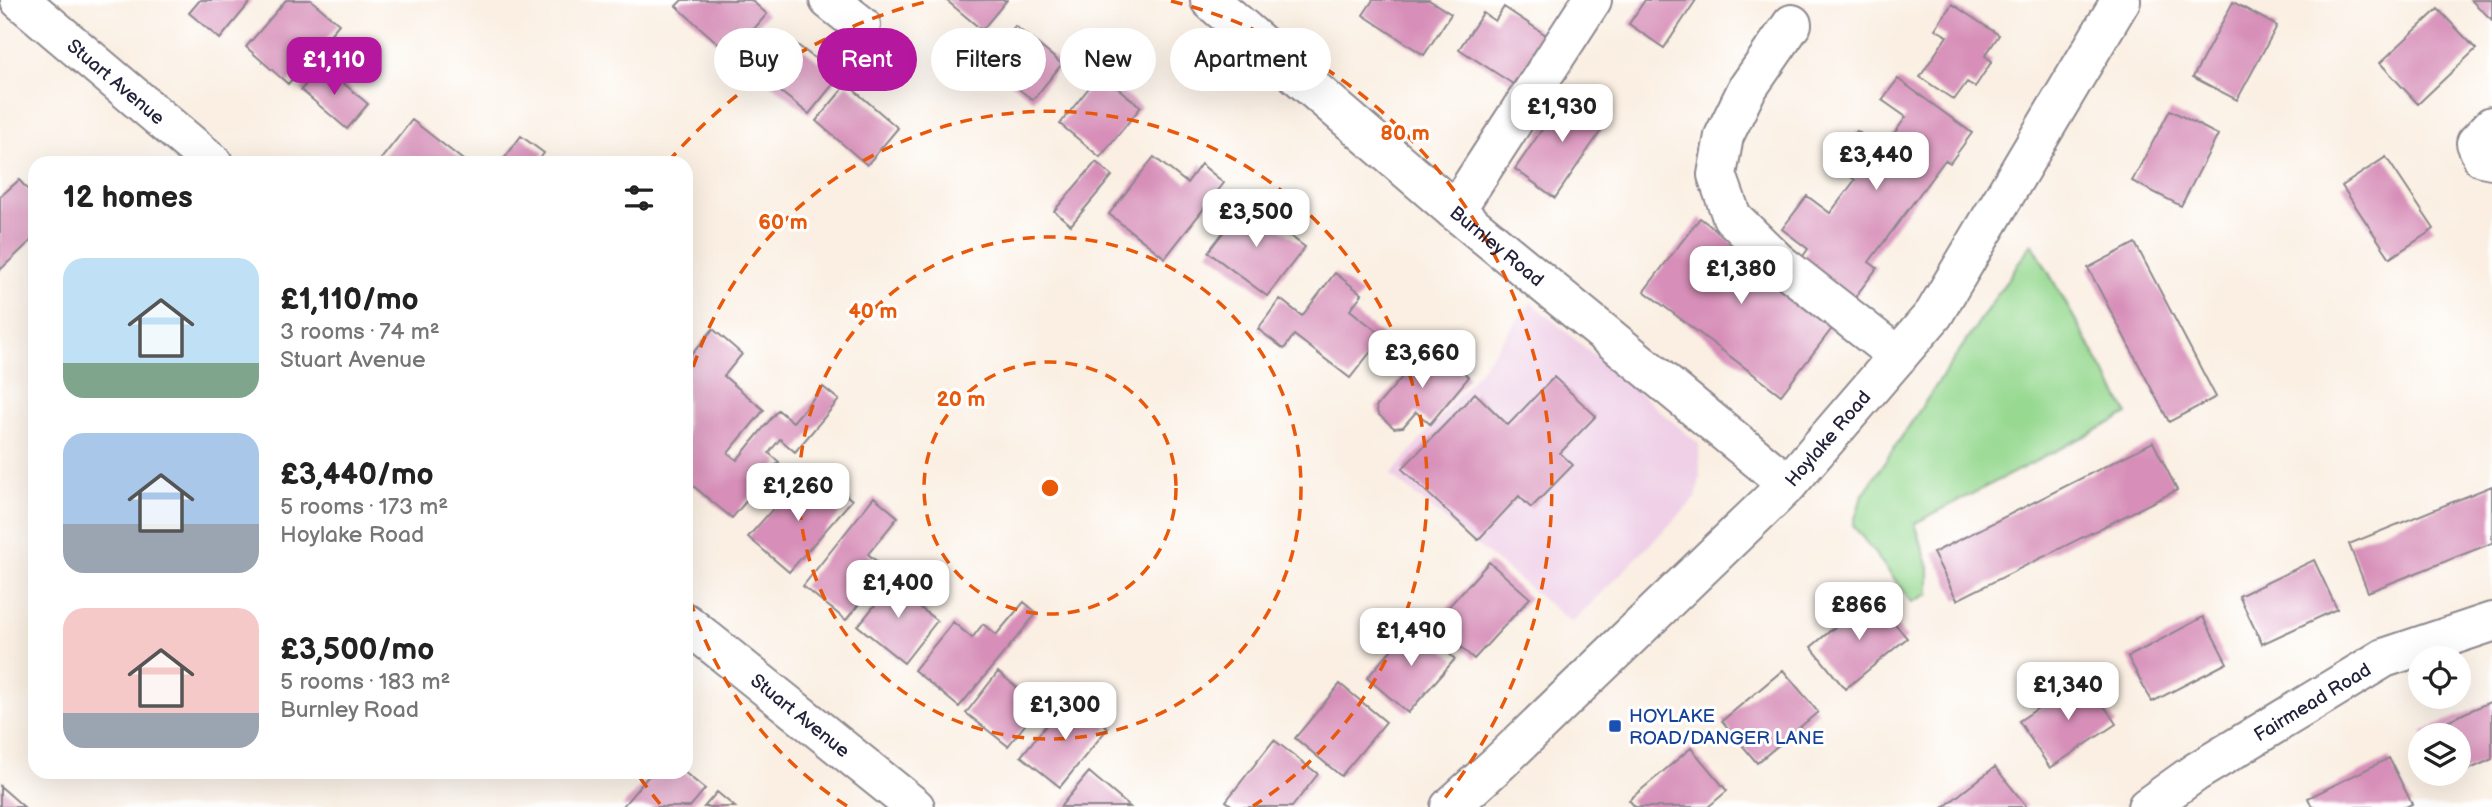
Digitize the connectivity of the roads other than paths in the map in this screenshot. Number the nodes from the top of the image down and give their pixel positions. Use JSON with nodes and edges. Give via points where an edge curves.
{"nodes":[{"id":1,"x":20,"y":0,"type":"edge"},
{"id":2,"x":830,"y":0,"type":"edge"},
{"id":3,"x":1210,"y":0,"type":"edge"},
{"id":4,"x":1592,"y":0,"type":"edge"},
{"id":5,"x":2121,"y":0,"type":"edge"},
{"id":6,"x":1792,"y":24,"type":"dead end"},
{"id":7,"x":861,"y":25,"type":"dead end"},
{"id":8,"x":2492,"y":126,"type":"edge"},
{"id":9,"x":205,"y":156,"type":"edge"},
{"id":10,"x":2492,"y":159,"type":"edge"},
{"id":11,"x":1455,"y":211,"type":"junction"},
{"id":12,"x":1898,"y":356,"type":"junction"},
{"id":13,"x":1788,"y":484,"type":"junction"},
{"id":14,"x":2492,"y":622,"type":"edge"},
{"id":15,"x":693,"y":629,"type":"edge"},
{"id":16,"x":915,"y":807,"type":"edge"},
{"id":17,"x":1450,"y":807,"type":"edge"},
{"id":18,"x":2147,"y":807,"type":"edge"}],
"edges":[{"from":1,"to":9,"type":"street","name":"Stuart Avenue"},
{"from":2,"to":7,"type":"street"},
{"from":3,"to":11,"type":"street","name":"Burnley Road"},
{"from":4,"to":11,"type":"street"},
{"from":5,"to":12,"type":"street","name":"Hoylake Road","via":[[1934,314]]},
{"from":6,"to":12,"type":"street","via":[[1741,101],[1724,136],[1717,174],[1732,217],[1778,262]]},
{"from":8,"to":10,"type":"street","via":[[2476,143],[2482,157]]},
{"from":11,"to":13,"type":"street","name":"Burnley Road"},
{"from":12,"to":13,"type":"street","name":"Hoylake Road"},
{"from":13,"to":17,"type":"street","name":"Hoylake Road"},
{"from":14,"to":18,"type":"street","name":"Fairmead Road","via":[[2384,658],[2196,772]]},
{"from":15,"to":16,"type":"street","name":"Stuart Avenue"}]}
